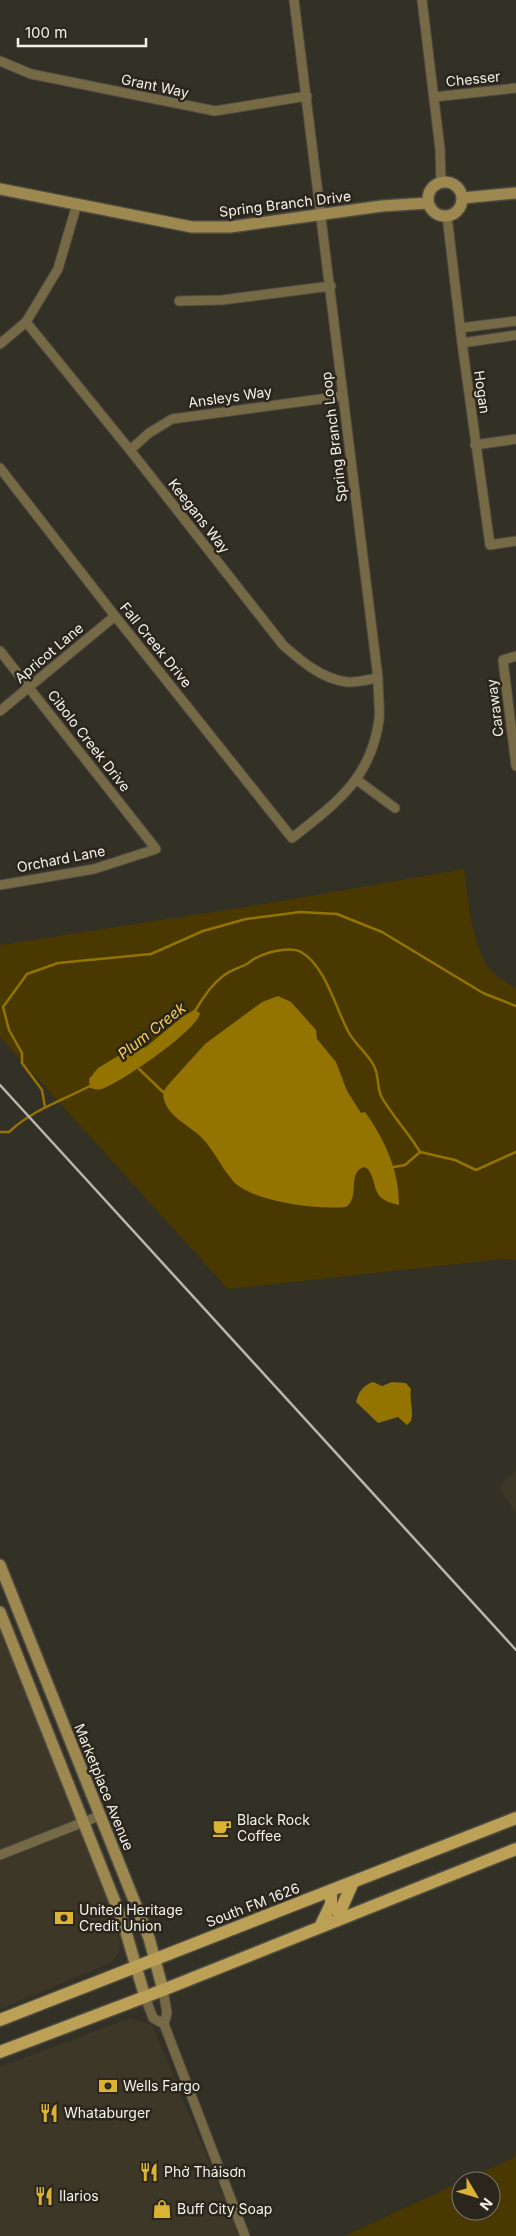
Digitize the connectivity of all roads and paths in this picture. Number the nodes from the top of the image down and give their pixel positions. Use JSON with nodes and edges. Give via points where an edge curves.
{"nodes":[{"id":1,"x":294,"y":0,"type":"edge"},
{"id":2,"x":422,"y":0,"type":"edge"},
{"id":3,"x":0,"y":62,"type":"edge"},
{"id":4,"x":516,"y":88,"type":"edge"},
{"id":5,"x":307,"y":96,"type":"junction"},
{"id":6,"x":434,"y":97,"type":"junction"},
{"id":7,"x":441,"y":183,"type":"junction"},
{"id":8,"x":0,"y":189,"type":"edge"},
{"id":9,"x":516,"y":193,"type":"edge"},
{"id":10,"x":462,"y":198,"type":"junction"},
{"id":11,"x":428,"y":203,"type":"junction"},
{"id":12,"x":78,"y":204,"type":"junction"},
{"id":13,"x":320,"y":216,"type":"junction"},
{"id":14,"x":447,"y":216,"type":"junction"},
{"id":15,"x":331,"y":286,"type":"junction"},
{"id":16,"x":178,"y":301,"type":"dead end"},
{"id":17,"x":516,"y":321,"type":"edge"},
{"id":18,"x":26,"y":322,"type":"junction"},
{"id":19,"x":460,"y":328,"type":"junction"},
{"id":20,"x":516,"y":335,"type":"edge"},
{"id":21,"x":462,"y":343,"type":"junction"},
{"id":22,"x":0,"y":344,"type":"edge"},
{"id":23,"x":343,"y":396,"type":"junction"},
{"id":24,"x":516,"y":439,"type":"edge"},
{"id":25,"x":475,"y":444,"type":"junction"},
{"id":26,"x":130,"y":450,"type":"junction"},
{"id":27,"x":0,"y":468,"type":"edge"},
{"id":28,"x":516,"y":542,"type":"edge"},
{"id":29,"x":115,"y":616,"type":"junction"},
{"id":30,"x":0,"y":651,"type":"edge"},
{"id":31,"x":516,"y":656,"type":"edge"},
{"id":32,"x":378,"y":678,"type":"junction"},
{"id":33,"x":29,"y":688,"type":"junction"},
{"id":34,"x":0,"y":711,"type":"edge"},
{"id":35,"x":516,"y":766,"type":"edge"},
{"id":36,"x":357,"y":780,"type":"junction"},
{"id":37,"x":394,"y":808,"type":"dead end"},
{"id":38,"x":292,"y":838,"type":"joint"},
{"id":39,"x":156,"y":849,"type":"joint"},
{"id":40,"x":0,"y":885,"type":"edge"},
{"id":41,"x":0,"y":1565,"type":"edge"},
{"id":42,"x":0,"y":1612,"type":"edge"},
{"id":43,"x":99,"y":1816,"type":"junction"},
{"id":44,"x":516,"y":1818,"type":"edge"},
{"id":45,"x":82,"y":1823,"type":"junction"},
{"id":46,"x":516,"y":1849,"type":"edge"},
{"id":47,"x":0,"y":1855,"type":"edge"},
{"id":48,"x":353,"y":1882,"type":"junction"},
{"id":49,"x":331,"y":1891,"type":"junction"},
{"id":50,"x":340,"y":1919,"type":"junction"},
{"id":51,"x":320,"y":1927,"type":"junction"},
{"id":52,"x":155,"y":1958,"type":"junction"},
{"id":53,"x":136,"y":1966,"type":"junction"},
{"id":54,"x":163,"y":1990,"type":"junction"},
{"id":55,"x":144,"y":1997,"type":"junction"},
{"id":56,"x":0,"y":2020,"type":"edge"},
{"id":57,"x":164,"y":2024,"type":"junction"},
{"id":58,"x":0,"y":2052,"type":"edge"},
{"id":59,"x":244,"y":2236,"type":"edge"}],
"edges":[{"from":1,"to":5,"type":"street","name":"Spring Branch Loop"},
{"from":2,"to":6,"type":"street"},
{"from":3,"to":5,"type":"street","name":"Grant Way","via":[[31,74],[215,111]]},
{"from":4,"to":6,"type":"street","name":"Chesser"},
{"from":5,"to":13,"type":"street","name":"Spring Branch Loop"},
{"from":6,"to":7,"type":"street"},
{"from":7,"to":10,"type":"street","via":[[452,184]]},
{"from":7,"to":11,"type":"street","via":[[429,192]]},
{"from":8,"to":12,"type":"street","name":"Spring Branch Drive"},
{"from":9,"to":10,"type":"street"},
{"from":10,"to":14,"type":"street","via":[[456,212]]},
{"from":11,"to":13,"type":"street","name":"Spring Branch Drive","via":[[382,206]]},
{"from":11,"to":14,"type":"street","via":[[433,212]]},
{"from":12,"to":13,"type":"street","name":"Spring Branch Drive","via":[[192,227],[230,227]]},
{"from":12,"to":18,"type":"street","via":[[58,269]]},
{"from":13,"to":15,"type":"street","name":"Spring Branch Loop"},
{"from":14,"to":19,"type":"street","name":"Hogan"},
{"from":15,"to":16,"type":"street","via":[[222,300]]},
{"from":15,"to":23,"type":"street","name":"Spring Branch Loop"},
{"from":17,"to":19,"type":"street"},
{"from":18,"to":22,"type":"street"},
{"from":18,"to":26,"type":"street","name":"Keegans Way"},
{"from":19,"to":21,"type":"street","name":"Hogan"},
{"from":20,"to":21,"type":"street"},
{"from":21,"to":25,"type":"street","name":"Hogan"},
{"from":23,"to":26,"type":"street","name":"Ansleys Way","via":[[172,419]]},
{"from":23,"to":32,"type":"street","name":"Spring Branch Loop"},
{"from":24,"to":25,"type":"street"},
{"from":25,"to":28,"type":"street","name":"Hogan","via":[[490,545]]},
{"from":26,"to":32,"type":"street","name":"Keegans Way","via":[[283,645],[306,665],[347,682]]},
{"from":27,"to":29,"type":"street","name":"Fall Creek Drive"},
{"from":29,"to":33,"type":"street","name":"Apricot Lane"},
{"from":29,"to":38,"type":"street","name":"Fall Creek Drive"},
{"from":30,"to":33,"type":"street","name":"Cibolo Creek Drive"},
{"from":31,"to":35,"type":"street","name":"Caraway","via":[[503,660]]},
{"from":32,"to":36,"type":"street","name":"Spring Branch Loop","via":[[379,720],[371,751]]},
{"from":33,"to":34,"type":"street","name":"Apricot Lane"},
{"from":33,"to":39,"type":"street","name":"Cibolo Creek Drive"},
{"from":36,"to":37,"type":"street"},
{"from":36,"to":38,"type":"street","name":"Spring Branch Loop","via":[[335,803]]},
{"from":39,"to":40,"type":"street","name":"Orchard Lane","via":[[94,869]]},
{"from":41,"to":43,"type":"street","name":"Marketplace Avenue"},
{"from":42,"to":45,"type":"street","name":"Marketplace Avenue"},
{"from":43,"to":45,"type":"street"},
{"from":43,"to":52,"type":"street","name":"Marketplace Avenue"},
{"from":44,"to":48,"type":"main road","name":"South FM 1626"},
{"from":45,"to":47,"type":"street"},
{"from":45,"to":53,"type":"street","name":"Marketplace Avenue","via":[[123,1922]]},
{"from":46,"to":50,"type":"main road"},
{"from":48,"to":49,"type":"main road","name":"South FM 1626"},
{"from":48,"to":50,"type":"main road","via":[[339,1914]]},
{"from":49,"to":51,"type":"main road","via":[[331,1904]]},
{"from":49,"to":52,"type":"main road","name":"South FM 1626"},
{"from":50,"to":51,"type":"main road"},
{"from":51,"to":54,"type":"main road"},
{"from":52,"to":53,"type":"main road","name":"South FM 1626"},
{"from":52,"to":54,"type":"street","name":"Marketplace Avenue"},
{"from":53,"to":55,"type":"street","name":"Marketplace Avenue"},
{"from":53,"to":56,"type":"main road","name":"South FM 1626"},
{"from":54,"to":55,"type":"main road"},
{"from":54,"to":57,"type":"street","name":"Marketplace Avenue","via":[[167,2013]]},
{"from":55,"to":57,"type":"street","name":"Marketplace Avenue","via":[[153,2018]]},
{"from":55,"to":58,"type":"main road"},
{"from":57,"to":59,"type":"street","name":"Marketplace Avenue"}]}
